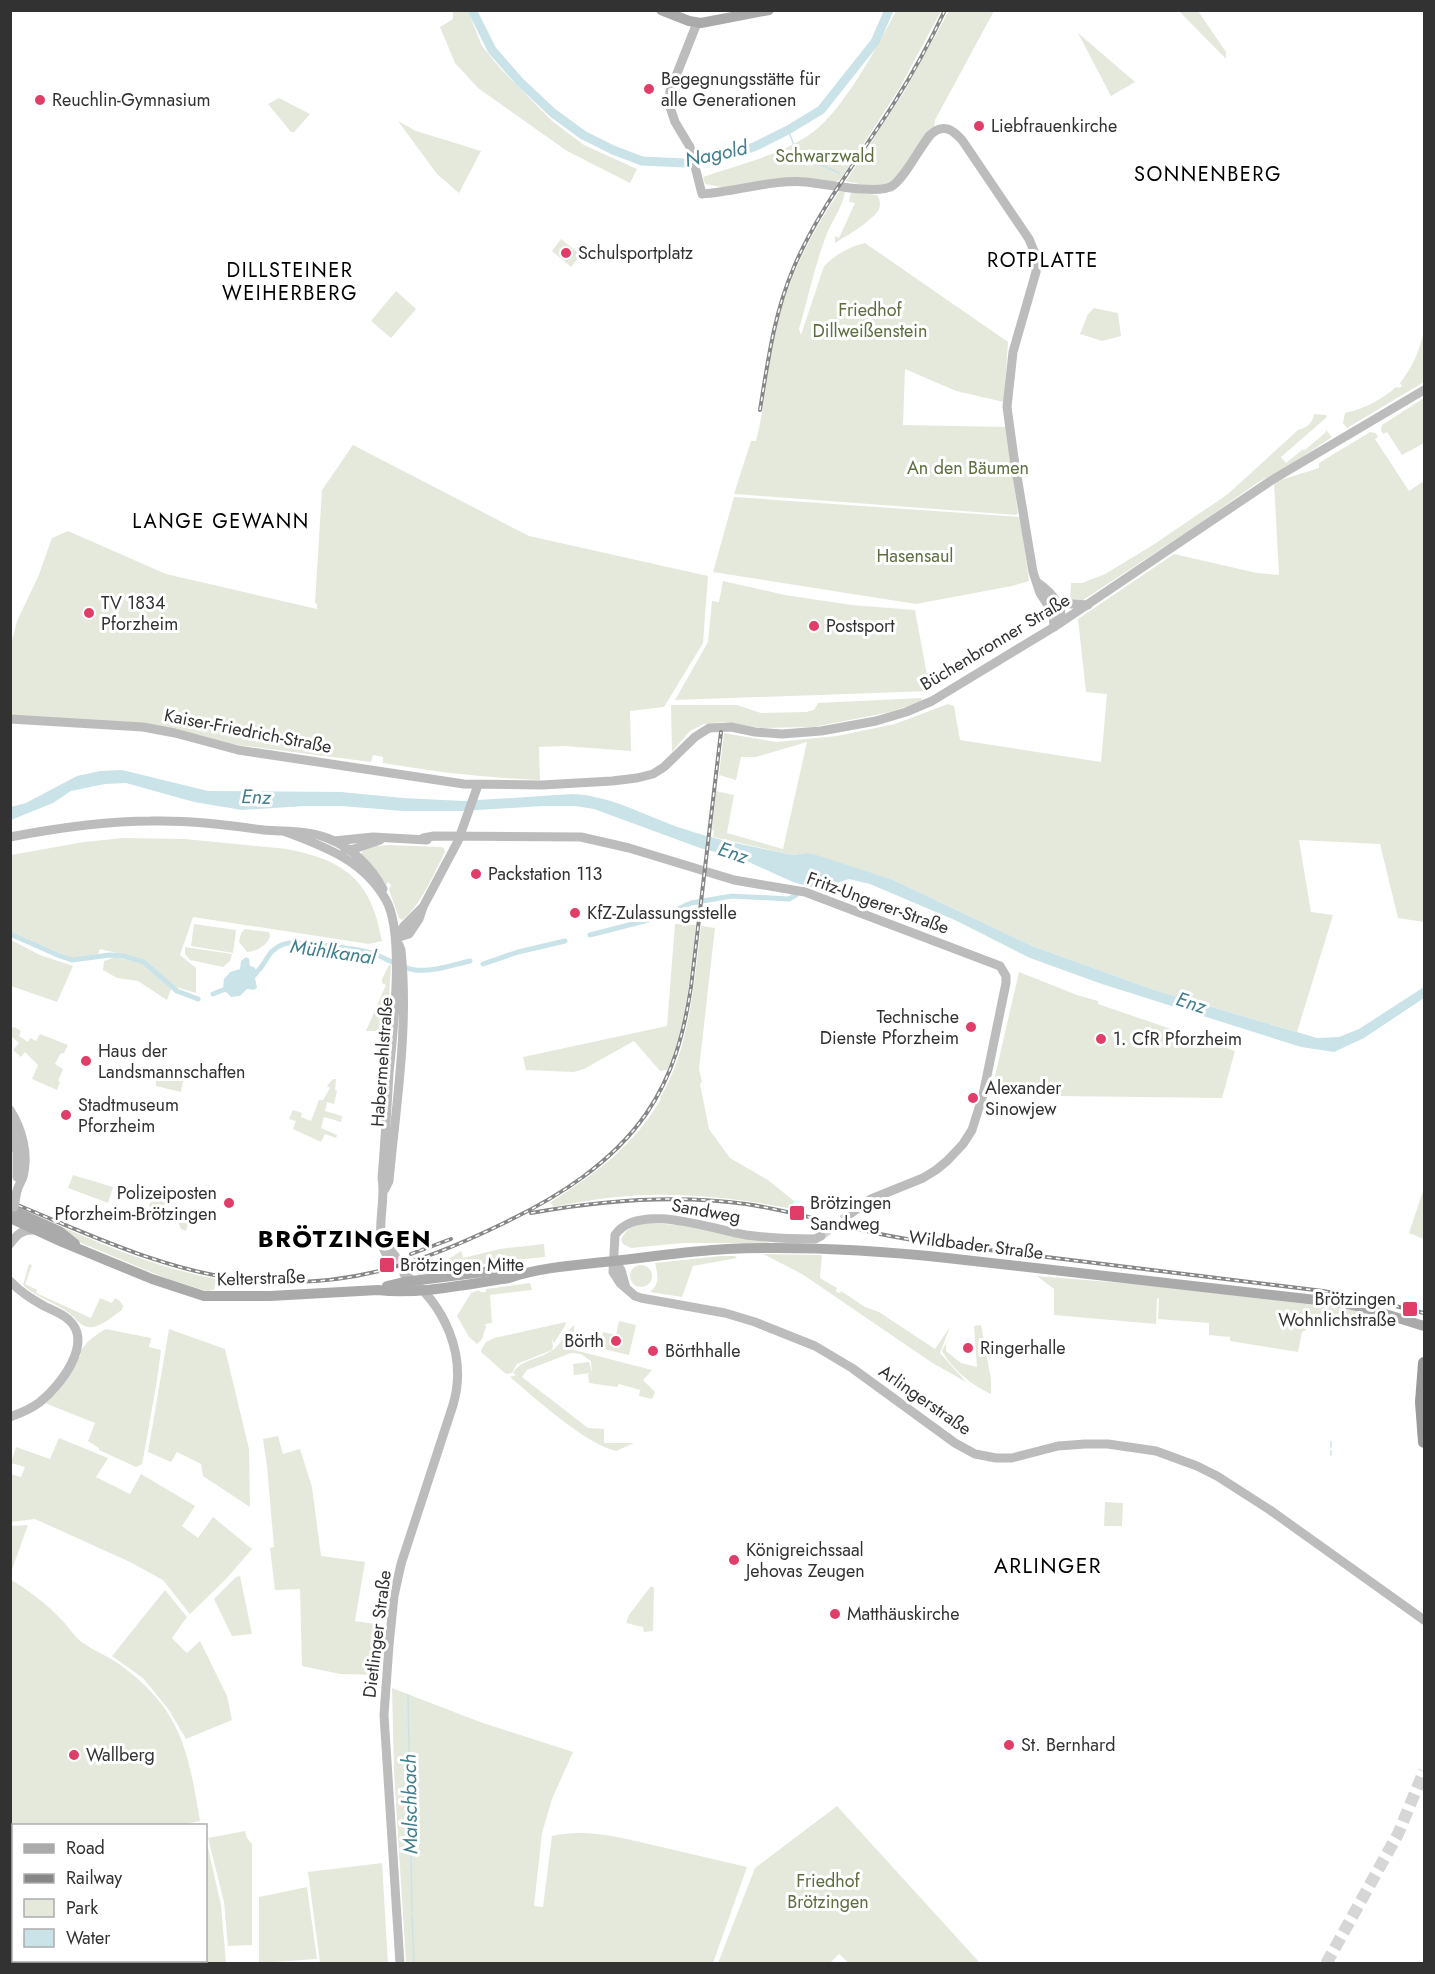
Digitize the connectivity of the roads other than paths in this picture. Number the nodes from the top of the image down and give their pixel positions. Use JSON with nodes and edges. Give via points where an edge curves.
{"nodes":[{"id":1,"x":661,"y":10,"type":"edge"},
{"id":2,"x":769,"y":10,"type":"edge"},
{"id":3,"x":697,"y":23,"type":"junction"},
{"id":4,"x":1425,"y":390,"type":"edge"},
{"id":5,"x":1425,"y":397,"type":"edge"},
{"id":6,"x":1412,"y":398,"type":"junction"},
{"id":7,"x":1038,"y":583,"type":"junction"},
{"id":8,"x":1057,"y":603,"type":"junction"},
{"id":9,"x":1088,"y":605,"type":"junction"},
{"id":10,"x":1058,"y":625,"type":"junction"},
{"id":11,"x":10,"y":719,"type":"edge"},
{"id":12,"x":477,"y":792,"type":"junction"},
{"id":13,"x":460,"y":835,"type":"junction"},
{"id":14,"x":10,"y":837,"type":"edge"},
{"id":15,"x":385,"y":838,"type":"junction"},
{"id":16,"x":332,"y":845,"type":"junction"},
{"id":17,"x":349,"y":850,"type":"junction"},
{"id":18,"x":385,"y":898,"type":"junction"},
{"id":19,"x":396,"y":938,"type":"junction"},
{"id":20,"x":10,"y":1110,"type":"edge"},
{"id":21,"x":10,"y":1127,"type":"edge"},
{"id":22,"x":18,"y":1188,"type":"junction"},
{"id":23,"x":850,"y":1213,"type":"tunnel mouth"},
{"id":24,"x":12,"y":1214,"type":"edge"},
{"id":25,"x":36,"y":1230,"type":"junction"},
{"id":26,"x":821,"y":1236,"type":"tunnel mouth"},
{"id":27,"x":10,"y":1244,"type":"edge"},
{"id":28,"x":82,"y":1250,"type":"junction"},
{"id":29,"x":392,"y":1257,"type":"tunnel mouth"},
{"id":30,"x":615,"y":1261,"type":"junction"},
{"id":31,"x":521,"y":1274,"type":"junction"},
{"id":32,"x":413,"y":1279,"type":"junction"},
{"id":33,"x":10,"y":1281,"type":"edge"},
{"id":34,"x":451,"y":1286,"type":"junction"},
{"id":35,"x":438,"y":1311,"type":"junction"},
{"id":36,"x":1425,"y":1326,"type":"edge"},
{"id":37,"x":1425,"y":1363,"type":"edge"},
{"id":38,"x":1424,"y":1377,"type":"edge"},
{"id":39,"x":1423,"y":1400,"type":"edge"},
{"id":40,"x":10,"y":1417,"type":"edge"},
{"id":41,"x":1425,"y":1442,"type":"edge"},
{"id":42,"x":1425,"y":1620,"type":"edge"},
{"id":43,"x":400,"y":1964,"type":"edge"}],
"edges":[{"from":1,"to":3,"type":"main road"},
{"from":2,"to":3,"type":"main road"},
{"from":3,"to":7,"type":"main road","via":[[669,104],[690,147],[702,194],[796,181],[885,189],[897,183],[926,139],[941,128],[952,130],[962,140],[1029,239],[1036,256],[1034,280],[1013,352],[1007,406],[1024,525]]},
{"from":4,"to":6,"type":"main road","name":"Büchenbronner Straße"},
{"from":5,"to":6,"type":"main road"},
{"from":6,"to":9,"type":"main road","name":"Büchenbronner Straße","via":[[1243,499]]},
{"from":7,"to":8,"type":"main road"},
{"from":7,"to":10,"type":"main road"},
{"from":8,"to":9,"type":"main road"},
{"from":8,"to":10,"type":"main road","via":[[1062,616]]},
{"from":9,"to":10,"type":"main road","name":"Büchenbronner Straße"},
{"from":10,"to":12,"type":"main road","name":"Büchenbronner Straße","via":[[947,694],[876,721],[782,734],[715,727],[694,737],[653,774],[612,782]]},
{"from":11,"to":12,"type":"main road","name":"Kaiser-Friedrich-Straße","via":[[143,727],[238,750],[423,778]]},
{"from":12,"to":13,"type":"main road"},
{"from":13,"to":15,"type":"main road","name":"Fritz-Ungerer-Straße","via":[[434,841]]},
{"from":13,"to":19,"type":"main road","via":[[420,919],[404,937]]},
{"from":13,"to":23,"type":"main road","name":"Fritz-Ungerer-Straße","via":[[483,841],[497,837],[581,837],[640,851],[734,880],[805,892],[1000,966],[1006,983],[972,1130],[957,1152],[936,1170],[870,1199]]},
{"from":14,"to":16,"type":"main road","name":"Habermehlstraße","via":[[81,825],[151,820],[316,834]]},
{"from":15,"to":16,"type":"main road","name":"Fritz-Ungerer-Straße"},
{"from":15,"to":17,"type":"main road","name":"Fritz-Ungerer-Straße"},
{"from":16,"to":17,"type":"main road","name":"Habermehlstraße"},
{"from":16,"to":18,"type":"main road","name":"Habermehlstraße","via":[[363,871]]},
{"from":17,"to":18,"type":"main road","name":"Habermehlstraße","via":[[377,876]]},
{"from":18,"to":19,"type":"main road","name":"Habermehlstraße"},
{"from":19,"to":29,"type":"main road","name":"Habermehlstraße","via":[[400,974],[382,1178],[381,1238],[382,1249]]},
{"from":20,"to":22,"type":"main road","via":[[23,1142],[23,1173]]},
{"from":21,"to":22,"type":"main road","via":[[16,1148]]},
{"from":22,"to":24,"type":"main road","bridge":true},
{"from":24,"to":25,"type":"main road","name":"Kelterstraße"},
{"from":24,"to":28,"type":"main road","name":"Kelterstraße","via":[[59,1231]]},
{"from":25,"to":27,"type":"main road","via":[[20,1232]]},
{"from":25,"to":28,"type":"main road","name":"Kelterstraße"},
{"from":26,"to":30,"type":"main road","name":"Sandweg","via":[[768,1238],[693,1223],[646,1219],[618,1231],[613,1244]]},
{"from":28,"to":32,"type":"main road","name":"Kelterstraße","via":[[171,1286],[213,1297],[392,1291]]},
{"from":30,"to":31,"type":"main road","name":"Wildbader Straße"},
{"from":30,"to":36,"type":"main road","name":"Wildbader Straße","via":[[728,1249],[895,1252],[1343,1304]]},
{"from":30,"to":42,"type":"main road","name":"Arlingerstraße","via":[[626,1288],[635,1296],[724,1313],[815,1346],[975,1454],[1012,1458],[1058,1446],[1108,1444],[1156,1451],[1197,1466],[1270,1510]]},
{"from":31,"to":32,"type":"main road","name":"Wildbader Straße","via":[[507,1269]]},
{"from":31,"to":34,"type":"main road","name":"Wildbader Straße"},
{"from":32,"to":34,"type":"main road","name":"Wildbader Straße"},
{"from":32,"to":35,"type":"main road","name":"Dietlinger Straße"},
{"from":33,"to":40,"type":"main road","via":[[69,1320],[79,1344],[54,1387],[34,1407]]},
{"from":34,"to":35,"type":"main road","via":[[441,1294]]},
{"from":35,"to":43,"type":"main road","name":"Dietlinger Straße","via":[[453,1342],[456,1394],[398,1577],[385,1681]]},
{"from":37,"to":38,"type":"highway"},
{"from":38,"to":39,"type":"highway"},
{"from":39,"to":41,"type":"highway"}]}
